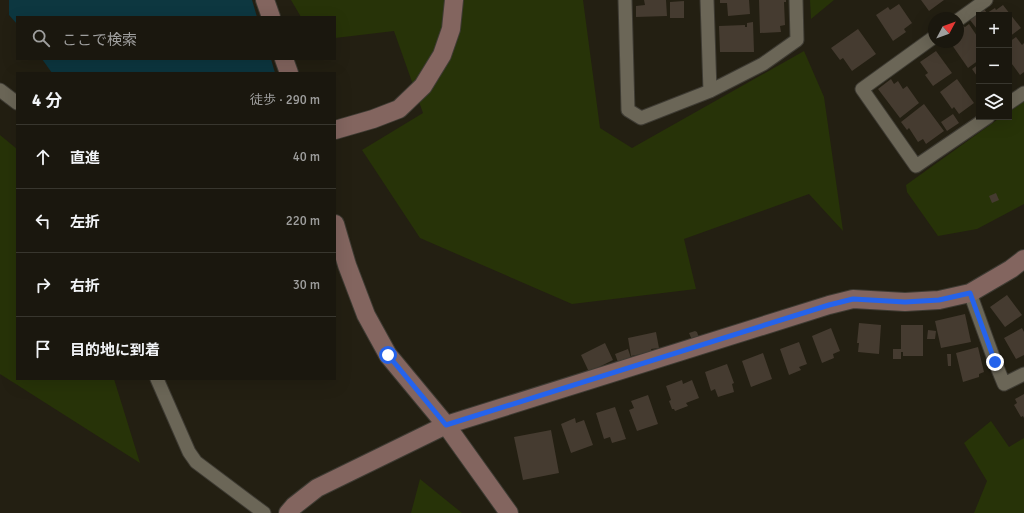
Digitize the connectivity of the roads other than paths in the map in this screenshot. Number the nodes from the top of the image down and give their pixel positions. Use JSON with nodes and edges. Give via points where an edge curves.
{"nodes":[{"id":1,"x":265,"y":0,"type":"edge"},
{"id":2,"x":454,"y":0,"type":"edge"},
{"id":3,"x":625,"y":0,"type":"edge"},
{"id":4,"x":707,"y":0,"type":"edge"},
{"id":5,"x":796,"y":0,"type":"edge"},
{"id":6,"x":986,"y":0,"type":"edge"},
{"id":7,"x":271,"y":16,"type":"edge"},
{"id":8,"x":964,"y":16,"type":"edge"},
{"id":9,"x":928,"y":41,"type":"edge"},
{"id":10,"x":284,"y":60,"type":"edge"},
{"id":11,"x":289,"y":72,"type":"edge"},
{"id":12,"x":0,"y":90,"type":"edge"},
{"id":13,"x":710,"y":91,"type":"junction"},
{"id":14,"x":1024,"y":93,"type":"edge"},
{"id":15,"x":1012,"y":101,"type":"edge"},
{"id":16,"x":16,"y":102,"type":"edge"},
{"id":17,"x":984,"y":120,"type":"edge"},
{"id":18,"x":336,"y":130,"type":"edge"},
{"id":19,"x":336,"y":228,"type":"edge"},
{"id":20,"x":1024,"y":259,"type":"edge"},
{"id":21,"x":970,"y":293,"type":"junction"},
{"id":22,"x":1024,"y":374,"type":"edge"},
{"id":23,"x":157,"y":380,"type":"edge"},
{"id":24,"x":446,"y":425,"type":"junction"},
{"id":25,"x":264,"y":513,"type":"edge"},
{"id":26,"x":288,"y":513,"type":"edge"},
{"id":27,"x":509,"y":513,"type":"edge"}],
"edges":[{"from":1,"to":7,"type":"street"},
{"from":2,"to":18,"type":"street","via":[[451,29],[442,55],[423,86],[399,109]]},
{"from":3,"to":13,"type":"street","via":[[628,110],[641,118]]},
{"from":4,"to":13,"type":"street"},
{"from":5,"to":13,"type":"street","via":[[797,40],[763,64]]},
{"from":6,"to":8,"type":"street"},
{"from":9,"to":17,"type":"street","via":[[862,89],[916,166]]},
{"from":10,"to":11,"type":"street"},
{"from":12,"to":16,"type":"street"},
{"from":14,"to":15,"type":"street"},
{"from":19,"to":24,"type":"street","via":[[347,266],[366,314],[388,355]]},
{"from":20,"to":21,"type":"street"},
{"from":21,"to":22,"type":"street","via":[[1004,384]]},
{"from":21,"to":24,"type":"street","via":[[939,300],[905,302],[853,299],[829,305]]},
{"from":23,"to":25,"type":"street","via":[[189,452],[196,462]]},
{"from":24,"to":26,"type":"street","via":[[317,488]]},
{"from":24,"to":27,"type":"street"}]}
